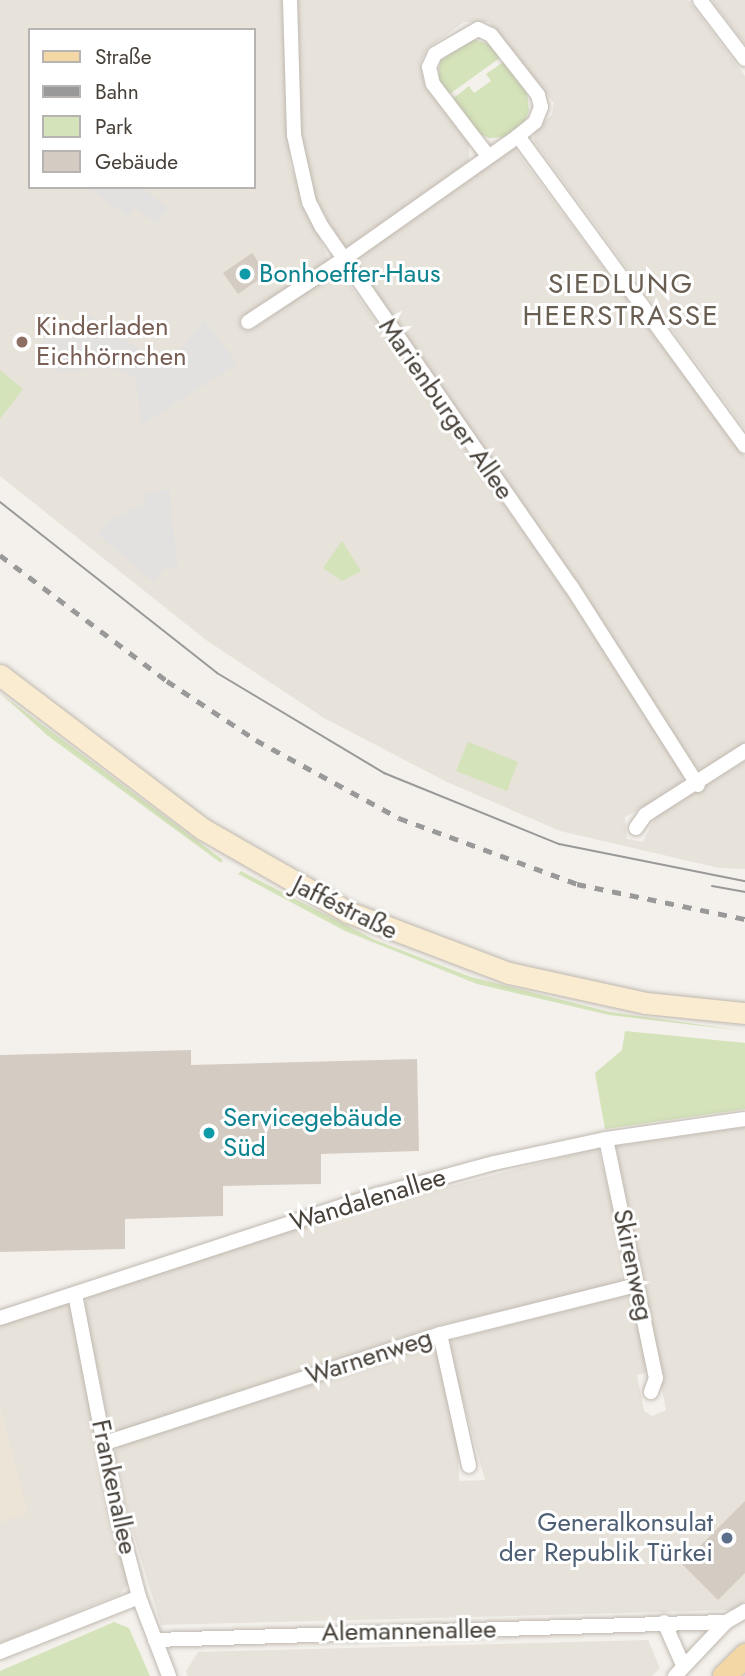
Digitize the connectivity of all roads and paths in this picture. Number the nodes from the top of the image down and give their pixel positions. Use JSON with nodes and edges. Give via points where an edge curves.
{"nodes":[{"id":1,"x":290,"y":0,"type":"edge"},
{"id":2,"x":700,"y":0,"type":"edge"},
{"id":3,"x":745,"y":60,"type":"edge"},
{"id":4,"x":518,"y":136,"type":"junction"},
{"id":5,"x":488,"y":156,"type":"junction"},
{"id":6,"x":341,"y":261,"type":"junction"},
{"id":7,"x":248,"y":322,"type":"dead end"},
{"id":8,"x":745,"y":446,"type":"edge"},
{"id":9,"x":0,"y":675,"type":"edge"},
{"id":10,"x":745,"y":751,"type":"edge"},
{"id":11,"x":698,"y":785,"type":"junction"},
{"id":12,"x":636,"y":828,"type":"dead end"},
{"id":13,"x":745,"y":1013,"type":"edge"},
{"id":14,"x":745,"y":1119,"type":"edge"},
{"id":15,"x":606,"y":1139,"type":"junction"},
{"id":16,"x":637,"y":1285,"type":"junction"},
{"id":17,"x":75,"y":1294,"type":"junction"},
{"id":18,"x":0,"y":1318,"type":"edge"},
{"id":19,"x":440,"y":1334,"type":"junction"},
{"id":20,"x":651,"y":1392,"type":"dead end"},
{"id":21,"x":105,"y":1443,"type":"junction"},
{"id":22,"x":469,"y":1466,"type":"dead end"},
{"id":23,"x":139,"y":1597,"type":"junction"},
{"id":24,"x":745,"y":1611,"type":"edge"},
{"id":25,"x":664,"y":1622,"type":"junction"},
{"id":26,"x":726,"y":1622,"type":"junction"},
{"id":27,"x":155,"y":1640,"type":"junction"},
{"id":28,"x":0,"y":1652,"type":"edge"},
{"id":29,"x":745,"y":1656,"type":"edge"},
{"id":30,"x":679,"y":1670,"type":"edge"},
{"id":31,"x":169,"y":1676,"type":"edge"},
{"id":32,"x":724,"y":1676,"type":"edge"}],
"edges":[{"from":1,"to":6,"type":"street","name":"Marienburger Allee","via":[[294,135],[301,172],[309,202]]},
{"from":2,"to":3,"type":"street"},
{"from":4,"to":5,"type":"street"},
{"from":4,"to":5,"type":"street","via":[[535,122],[541,107],[537,95],[491,35],[478,29],[462,34],[435,54],[429,67],[433,83]]},
{"from":4,"to":8,"type":"street"},
{"from":5,"to":6,"type":"street"},
{"from":6,"to":7,"type":"street"},
{"from":6,"to":11,"type":"street","name":"Marienburger Allee","via":[[571,586]]},
{"from":9,"to":13,"type":"main road","name":"Jafféstraße","via":[[203,829],[360,918],[509,974],[646,1003]]},
{"from":10,"to":11,"type":"street"},
{"from":11,"to":12,"type":"street","via":[[645,815]]},
{"from":14,"to":15,"type":"street","name":"Wandalenallee"},
{"from":15,"to":16,"type":"street","name":"Skirenweg"},
{"from":15,"to":17,"type":"street","name":"Wandalenallee","via":[[377,1195]]},
{"from":16,"to":19,"type":"street","name":"Warnenweg"},
{"from":16,"to":20,"type":"street","name":"Skirenweg","via":[[656,1378]]},
{"from":17,"to":18,"type":"street","name":"Wandalenallee"},
{"from":17,"to":21,"type":"street","name":"Frankenallee"},
{"from":19,"to":21,"type":"street","name":"Warnenweg"},
{"from":19,"to":22,"type":"street"},
{"from":21,"to":23,"type":"street","name":"Frankenallee"},
{"from":23,"to":27,"type":"street","name":"Frankenallee"},
{"from":23,"to":28,"type":"street"},
{"from":24,"to":26,"type":"street"},
{"from":25,"to":26,"type":"street","name":"Alemannenallee"},
{"from":25,"to":27,"type":"street","name":"Alemannenallee"},
{"from":25,"to":30,"type":"street"},
{"from":26,"to":30,"type":"street"},
{"from":27,"to":31,"type":"street","name":"Frankenallee"},
{"from":29,"to":32,"type":"main road"}]}
